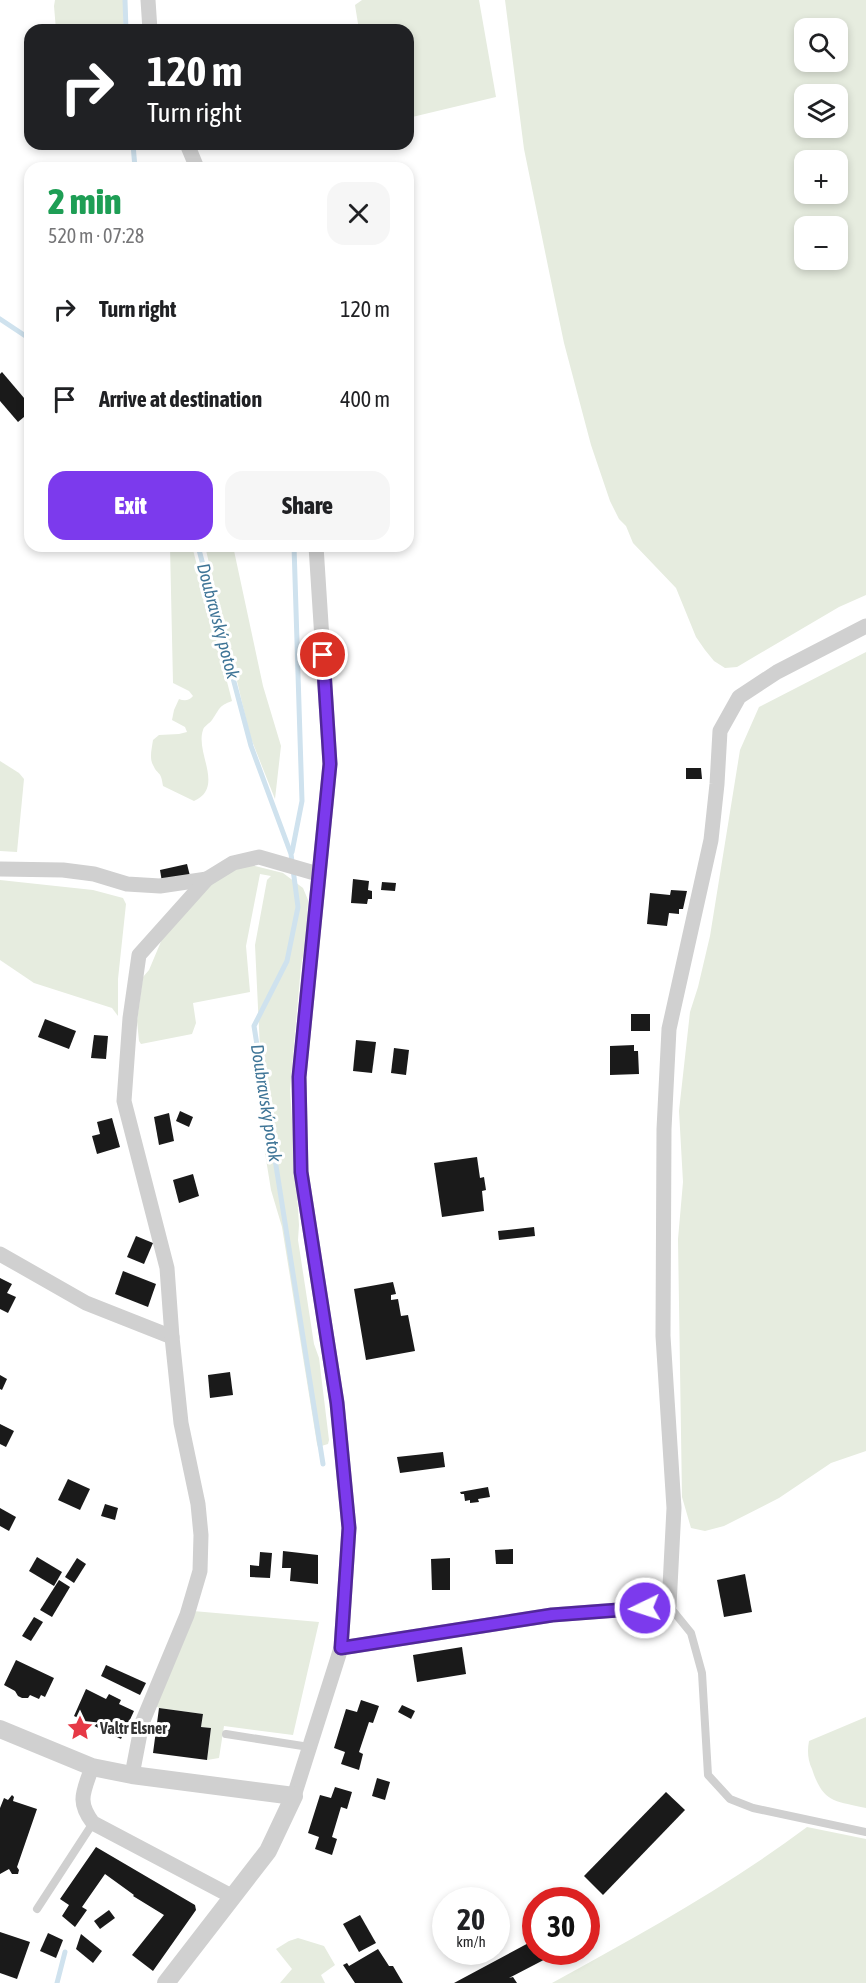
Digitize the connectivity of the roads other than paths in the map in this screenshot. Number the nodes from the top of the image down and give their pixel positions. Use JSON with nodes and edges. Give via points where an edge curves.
{"nodes":[{"id":1,"x":148,"y":0,"type":"edge"},
{"id":2,"x":150,"y":24,"type":"edge"},
{"id":3,"x":316,"y":552,"type":"edge"},
{"id":4,"x":866,"y":626,"type":"edge"},
{"id":5,"x":0,"y":868,"type":"edge"},
{"id":6,"x":318,"y":874,"type":"junction"},
{"id":7,"x":207,"y":879,"type":"junction"},
{"id":8,"x":0,"y":1254,"type":"edge"},
{"id":9,"x":172,"y":1337,"type":"junction"},
{"id":10,"x":669,"y":1606,"type":"junction"},
{"id":11,"x":341,"y":1648,"type":"junction"},
{"id":12,"x":0,"y":1729,"type":"edge"},
{"id":13,"x":226,"y":1734,"type":"dead end"},
{"id":14,"x":309,"y":1747,"type":"junction"},
{"id":15,"x":92,"y":1767,"type":"junction"},
{"id":16,"x":132,"y":1775,"type":"junction"},
{"id":17,"x":294,"y":1796,"type":"junction"},
{"id":18,"x":93,"y":1823,"type":"junction"},
{"id":19,"x":866,"y":1832,"type":"edge"},
{"id":20,"x":233,"y":1897,"type":"junction"},
{"id":21,"x":38,"y":1910,"type":"dead end"},
{"id":22,"x":166,"y":1983,"type":"edge"}],
"edges":[{"from":1,"to":2,"type":"street"},
{"from":3,"to":6,"type":"street","via":[[330,764]]},
{"from":4,"to":10,"type":"street","via":[[777,672],[739,697],[720,731],[711,840],[669,1029],[664,1129],[663,1336],[675,1508]]},
{"from":5,"to":7,"type":"street","via":[[63,870],[127,884],[160,886]]},
{"from":6,"to":7,"type":"street","via":[[259,857],[233,863]]},
{"from":6,"to":11,"type":"street","via":[[299,1077],[301,1172],[337,1403],[349,1528]]},
{"from":7,"to":9,"type":"street","via":[[139,955],[130,1018],[124,1101],[168,1268]]},
{"from":8,"to":9,"type":"street","via":[[86,1303]]},
{"from":9,"to":16,"type":"street","via":[[181,1423],[198,1504],[200,1570],[187,1614],[142,1723]]},
{"from":10,"to":11,"type":"street","via":[[552,1615]]},
{"from":10,"to":19,"type":"lane","via":[[691,1633],[702,1673],[708,1775],[730,1800]]},
{"from":11,"to":14,"type":"street"},
{"from":12,"to":15,"type":"street"},
{"from":13,"to":14,"type":"lane"},
{"from":14,"to":17,"type":"street"},
{"from":15,"to":16,"type":"street"},
{"from":15,"to":18,"type":"street","via":[[82,1801]]},
{"from":16,"to":17,"type":"street"},
{"from":17,"to":20,"type":"street","via":[[268,1851]]},
{"from":18,"to":20,"type":"street"},
{"from":18,"to":21,"type":"lane"},
{"from":20,"to":22,"type":"street"}]}
